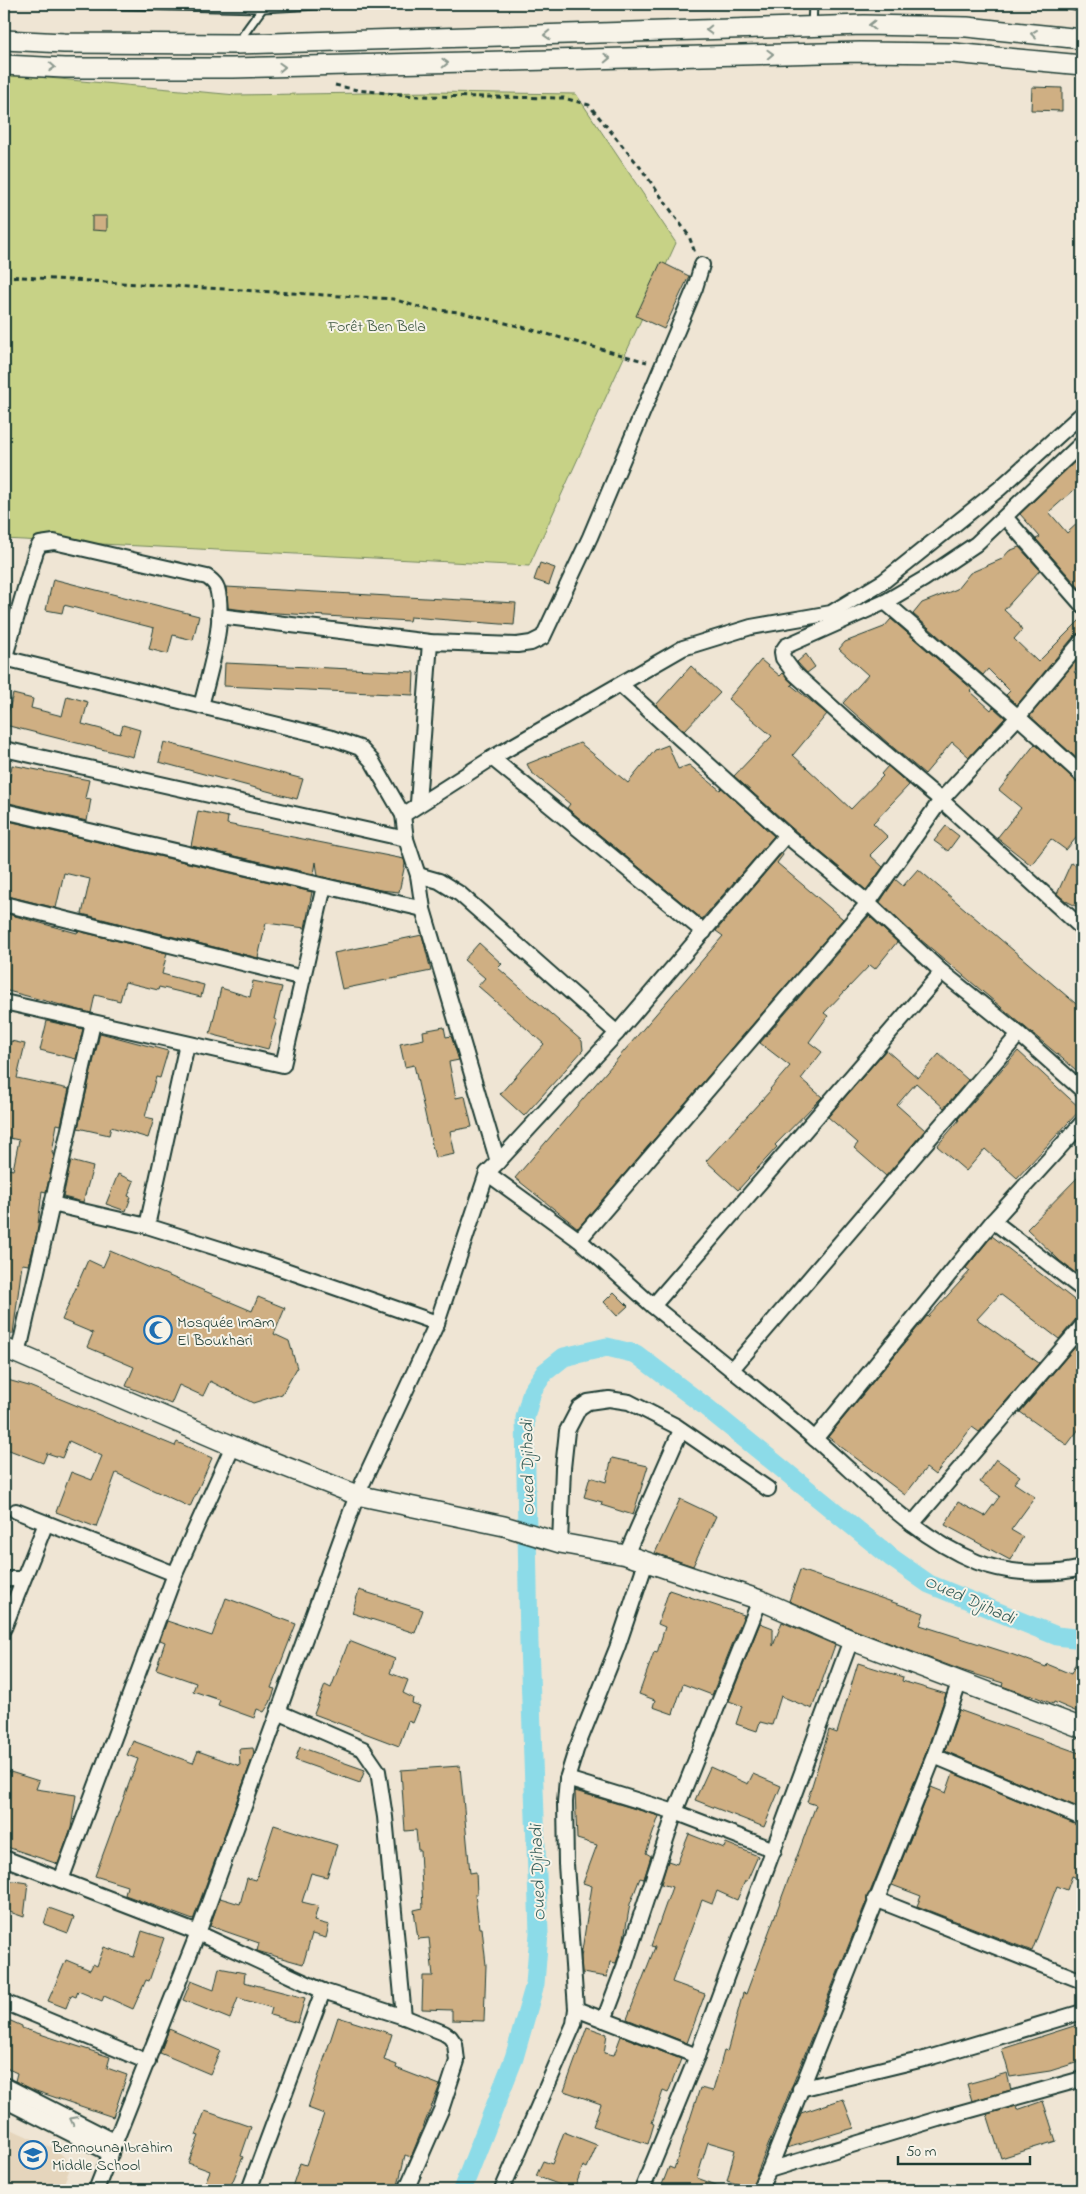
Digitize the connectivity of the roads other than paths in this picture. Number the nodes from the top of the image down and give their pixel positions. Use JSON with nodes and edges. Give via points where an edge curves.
{"nodes":[{"id":1,"x":84,"y":4,"type":"edge"},
{"id":2,"x":336,"y":4,"type":"edge"},
{"id":3,"x":813,"y":4,"type":"edge"},
{"id":4,"x":1062,"y":4,"type":"edge"},
{"id":5,"x":265,"y":6,"type":"edge"},
{"id":6,"x":1082,"y":7,"type":"edge"},
{"id":7,"x":812,"y":27,"type":"junction"},
{"id":8,"x":1082,"y":39,"type":"edge"},
{"id":9,"x":4,"y":40,"type":"edge"},
{"id":10,"x":236,"y":44,"type":"junction"},
{"id":11,"x":812,"y":53,"type":"junction"},
{"id":12,"x":4,"y":65,"type":"edge"},
{"id":13,"x":1082,"y":65,"type":"edge"},
{"id":14,"x":234,"y":68,"type":"junction"},
{"id":15,"x":702,"y":264,"type":"road end"},
{"id":16,"x":1082,"y":414,"type":"edge"},
{"id":17,"x":1082,"y":443,"type":"edge"},
{"id":18,"x":1005,"y":517,"type":"junction"},
{"id":19,"x":885,"y":602,"type":"junction"},
{"id":20,"x":1082,"y":605,"type":"edge"},
{"id":21,"x":219,"y":616,"type":"junction"},
{"id":22,"x":1082,"y":641,"type":"edge"},
{"id":23,"x":430,"y":642,"type":"junction"},
{"id":24,"x":4,"y":659,"type":"edge"},
{"id":25,"x":621,"y":685,"type":"junction"},
{"id":26,"x":201,"y":706,"type":"junction"},
{"id":27,"x":1018,"y":717,"type":"junction"},
{"id":28,"x":4,"y":749,"type":"edge"},
{"id":29,"x":492,"y":758,"type":"junction"},
{"id":30,"x":1082,"y":776,"type":"edge"},
{"id":31,"x":942,"y":800,"type":"junction"},
{"id":32,"x":418,"y":804,"type":"junction"},
{"id":33,"x":4,"y":811,"type":"edge"},
{"id":34,"x":403,"y":815,"type":"junction"},
{"id":35,"x":786,"y":835,"type":"junction"},
{"id":36,"x":406,"y":839,"type":"junction"},
{"id":37,"x":418,"y":875,"type":"junction"},
{"id":38,"x":324,"y":886,"type":"junction"},
{"id":39,"x":868,"y":903,"type":"junction"},
{"id":40,"x":4,"y":904,"type":"edge"},
{"id":41,"x":423,"y":909,"type":"junction"},
{"id":42,"x":1082,"y":928,"type":"edge"},
{"id":43,"x":704,"y":932,"type":"junction"},
{"id":44,"x":942,"y":972,"type":"junction"},
{"id":45,"x":303,"y":978,"type":"junction"},
{"id":46,"x":5,"y":1007,"type":"edge"},
{"id":47,"x":93,"y":1023,"type":"junction"},
{"id":48,"x":617,"y":1033,"type":"junction"},
{"id":49,"x":1018,"y":1034,"type":"junction"},
{"id":50,"x":188,"y":1044,"type":"junction"},
{"id":51,"x":1080,"y":1084,"type":"edge"},
{"id":52,"x":1082,"y":1123,"type":"edge"},
{"id":53,"x":498,"y":1162,"type":"junction"},
{"id":54,"x":487,"y":1173,"type":"junction"},
{"id":55,"x":52,"y":1204,"type":"junction"},
{"id":56,"x":993,"y":1222,"type":"junction"},
{"id":57,"x":147,"y":1226,"type":"junction"},
{"id":58,"x":579,"y":1240,"type":"junction"},
{"id":59,"x":1082,"y":1289,"type":"edge"},
{"id":60,"x":652,"y":1306,"type":"junction"},
{"id":61,"x":437,"y":1323,"type":"junction"},
{"id":62,"x":1082,"y":1326,"type":"edge"},
{"id":63,"x":11,"y":1352,"type":"edge"},
{"id":64,"x":732,"y":1369,"type":"junction"},
{"id":65,"x":681,"y":1430,"type":"junction"},
{"id":66,"x":815,"y":1439,"type":"junction"},
{"id":67,"x":233,"y":1446,"type":"junction"},
{"id":68,"x":768,"y":1490,"type":"dead end"},
{"id":69,"x":357,"y":1495,"type":"junction"},
{"id":70,"x":16,"y":1511,"type":"dead end"},
{"id":71,"x":46,"y":1523,"type":"junction"},
{"id":72,"x":912,"y":1524,"type":"junction"},
{"id":73,"x":552,"y":1541,"type":"junction"},
{"id":74,"x":626,"y":1555,"type":"junction"},
{"id":75,"x":646,"y":1562,"type":"junction"},
{"id":76,"x":1081,"y":1567,"type":"edge"},
{"id":77,"x":175,"y":1574,"type":"junction"},
{"id":78,"x":4,"y":1579,"type":"edge"},
{"id":79,"x":22,"y":1579,"type":"junction"},
{"id":80,"x":760,"y":1600,"type":"junction"},
{"id":81,"x":4,"y":1628,"type":"edge"},
{"id":82,"x":852,"y":1640,"type":"junction"},
{"id":83,"x":960,"y":1680,"type":"junction"},
{"id":84,"x":278,"y":1712,"type":"junction"},
{"id":85,"x":1082,"y":1728,"type":"edge"},
{"id":86,"x":934,"y":1756,"type":"junction"},
{"id":87,"x":567,"y":1779,"type":"junction"},
{"id":88,"x":675,"y":1812,"type":"junction"},
{"id":89,"x":1082,"y":1818,"type":"edge"},
{"id":90,"x":774,"y":1850,"type":"junction"},
{"id":91,"x":4,"y":1858,"type":"edge"},
{"id":92,"x":61,"y":1880,"type":"junction"},
{"id":93,"x":875,"y":1900,"type":"junction"},
{"id":94,"x":198,"y":1932,"type":"junction"},
{"id":95,"x":1082,"y":1981,"type":"edge"},
{"id":96,"x":323,"y":1991,"type":"junction"},
{"id":97,"x":4,"y":2002,"type":"edge"},
{"id":98,"x":576,"y":2009,"type":"junction"},
{"id":99,"x":1082,"y":2012,"type":"edge"},
{"id":100,"x":404,"y":2017,"type":"junction"},
{"id":101,"x":604,"y":2020,"type":"junction"},
{"id":102,"x":697,"y":2056,"type":"junction"},
{"id":103,"x":148,"y":2062,"type":"junction"},
{"id":104,"x":1082,"y":2079,"type":"edge"},
{"id":105,"x":4,"y":2085,"type":"edge"},
{"id":106,"x":800,"y":2089,"type":"junction"},
{"id":107,"x":4,"y":2100,"type":"edge"},
{"id":108,"x":114,"y":2148,"type":"junction"},
{"id":109,"x":769,"y":2170,"type":"junction"},
{"id":110,"x":96,"y":2190,"type":"edge"},
{"id":111,"x":249,"y":2190,"type":"edge"},
{"id":112,"x":406,"y":2190,"type":"edge"},
{"id":113,"x":502,"y":2190,"type":"edge"},
{"id":114,"x":642,"y":2190,"type":"edge"},
{"id":115,"x":759,"y":2190,"type":"edge"}],
"edges":[{"from":1,"to":5,"type":"lane"},
{"from":2,"to":5,"type":"lane"},
{"from":3,"to":7,"type":"lane"},
{"from":4,"to":6,"type":"lane"},
{"from":5,"to":10,"type":"lane"},
{"from":8,"to":7,"type":"street","one_way":true,"via":[[915,25]]},
{"from":7,"to":10,"type":"street","one_way":true},
{"from":7,"to":11,"type":"street"},
{"from":9,"to":10,"type":"street"},
{"from":10,"to":14,"type":"street"},
{"from":11,"to":13,"type":"street","via":[[953,54]]},
{"from":14,"to":11,"type":"street","one_way":true},
{"from":12,"to":14,"type":"street","one_way":true},
{"from":15,"to":23,"type":"street","via":[[695,288],[590,537],[543,637],[517,645]]},
{"from":16,"to":25,"type":"street","via":[[999,489],[884,581],[831,612],[751,627],[683,648]]},
{"from":17,"to":18,"type":"street"},
{"from":18,"to":19,"type":"street","via":[[976,544]]},
{"from":18,"to":20,"type":"street"},
{"from":19,"to":27,"type":"street"},
{"from":19,"to":31,"type":"street","via":[[786,646],[782,652],[794,673]]},
{"from":21,"to":23,"type":"street"},
{"from":21,"to":24,"type":"street","via":[[217,588],[207,577],[46,542],[36,550]]},
{"from":21,"to":26,"type":"street","via":[[215,651]]},
{"from":22,"to":27,"type":"street"},
{"from":23,"to":32,"type":"street"},
{"from":24,"to":26,"type":"street"},
{"from":25,"to":29,"type":"street"},
{"from":25,"to":35,"type":"street"},
{"from":26,"to":34,"type":"street","via":[[332,738],[360,748],[372,761]]},
{"from":27,"to":30,"type":"street"},
{"from":27,"to":31,"type":"street"},
{"from":28,"to":36,"type":"street"},
{"from":29,"to":32,"type":"street"},
{"from":29,"to":43,"type":"street"},
{"from":31,"to":39,"type":"street"},
{"from":31,"to":42,"type":"street"},
{"from":32,"to":34,"type":"street"},
{"from":33,"to":38,"type":"street"},
{"from":34,"to":36,"type":"street"},
{"from":35,"to":39,"type":"street"},
{"from":35,"to":43,"type":"street"},
{"from":36,"to":37,"type":"street"},
{"from":37,"to":41,"type":"street"},
{"from":37,"to":48,"type":"street","via":[[439,881],[460,894]]},
{"from":38,"to":41,"type":"street"},
{"from":38,"to":45,"type":"street"},
{"from":39,"to":44,"type":"street"},
{"from":39,"to":58,"type":"street"},
{"from":40,"to":45,"type":"street"},
{"from":41,"to":53,"type":"street"},
{"from":43,"to":48,"type":"street"},
{"from":44,"to":49,"type":"street"},
{"from":44,"to":60,"type":"street"},
{"from":45,"to":50,"type":"street","via":[[284,1065]]},
{"from":46,"to":47,"type":"street"},
{"from":47,"to":50,"type":"street"},
{"from":47,"to":55,"type":"street"},
{"from":48,"to":53,"type":"street"},
{"from":49,"to":51,"type":"street"},
{"from":49,"to":64,"type":"street"},
{"from":50,"to":57,"type":"street"},
{"from":52,"to":56,"type":"street"},
{"from":53,"to":54,"type":"street"},
{"from":54,"to":58,"type":"street"},
{"from":54,"to":61,"type":"street"},
{"from":55,"to":57,"type":"street"},
{"from":55,"to":63,"type":"street"},
{"from":56,"to":59,"type":"street"},
{"from":56,"to":66,"type":"street"},
{"from":57,"to":61,"type":"street"},
{"from":58,"to":60,"type":"street"},
{"from":60,"to":64,"type":"street"},
{"from":61,"to":69,"type":"street"},
{"from":62,"to":72,"type":"street"},
{"from":63,"to":67,"type":"street"},
{"from":64,"to":66,"type":"street"},
{"from":65,"to":68,"type":"street"},
{"from":65,"to":73,"type":"street","via":[[629,1402],[588,1402],[579,1408],[567,1431]]},
{"from":65,"to":74,"type":"street"},
{"from":66,"to":72,"type":"street"},
{"from":67,"to":69,"type":"street"},
{"from":67,"to":77,"type":"street"},
{"from":69,"to":73,"type":"street","via":[[504,1526]]},
{"from":69,"to":84,"type":"street"},
{"from":70,"to":71,"type":"street"},
{"from":71,"to":77,"type":"street"},
{"from":71,"to":79,"type":"street"},
{"from":72,"to":76,"type":"street","via":[[931,1540],[979,1563],[1008,1570],[1042,1572]]},
{"from":73,"to":74,"type":"street"},
{"from":74,"to":75,"type":"street"},
{"from":75,"to":80,"type":"street"},
{"from":75,"to":87,"type":"street"},
{"from":77,"to":92,"type":"street"},
{"from":78,"to":79,"type":"street"},
{"from":79,"to":81,"type":"street"},
{"from":80,"to":82,"type":"street"},
{"from":80,"to":88,"type":"street"},
{"from":82,"to":83,"type":"street"},
{"from":82,"to":90,"type":"street"},
{"from":83,"to":85,"type":"street"},
{"from":83,"to":86,"type":"street"},
{"from":84,"to":94,"type":"street"},
{"from":84,"to":100,"type":"street","via":[[363,1749],[378,1771]]},
{"from":86,"to":89,"type":"street"},
{"from":86,"to":93,"type":"street"},
{"from":87,"to":88,"type":"street"},
{"from":87,"to":98,"type":"street","via":[[566,1864]]},
{"from":88,"to":90,"type":"street"},
{"from":88,"to":101,"type":"street"},
{"from":90,"to":102,"type":"street"},
{"from":91,"to":92,"type":"street"},
{"from":92,"to":94,"type":"street"},
{"from":93,"to":95,"type":"street"},
{"from":93,"to":106,"type":"street"},
{"from":94,"to":96,"type":"street"},
{"from":94,"to":103,"type":"street"},
{"from":96,"to":100,"type":"street"},
{"from":96,"to":111,"type":"street"},
{"from":97,"to":103,"type":"street"},
{"from":98,"to":101,"type":"street"},
{"from":98,"to":113,"type":"street","via":[[566,2046]]},
{"from":99,"to":106,"type":"street","via":[[928,2058]]},
{"from":100,"to":112,"type":"street","via":[[450,2037],[455,2044],[457,2061],[441,2110]]},
{"from":101,"to":102,"type":"street"},
{"from":102,"to":114,"type":"street"},
{"from":103,"to":108,"type":"street"},
{"from":104,"to":109,"type":"street","via":[[938,2118]]},
{"from":108,"to":105,"type":"street","one_way":true},
{"from":106,"to":109,"type":"street"},
{"from":107,"to":108,"type":"street"},
{"from":108,"to":110,"type":"street"},
{"from":109,"to":115,"type":"street"}]}
